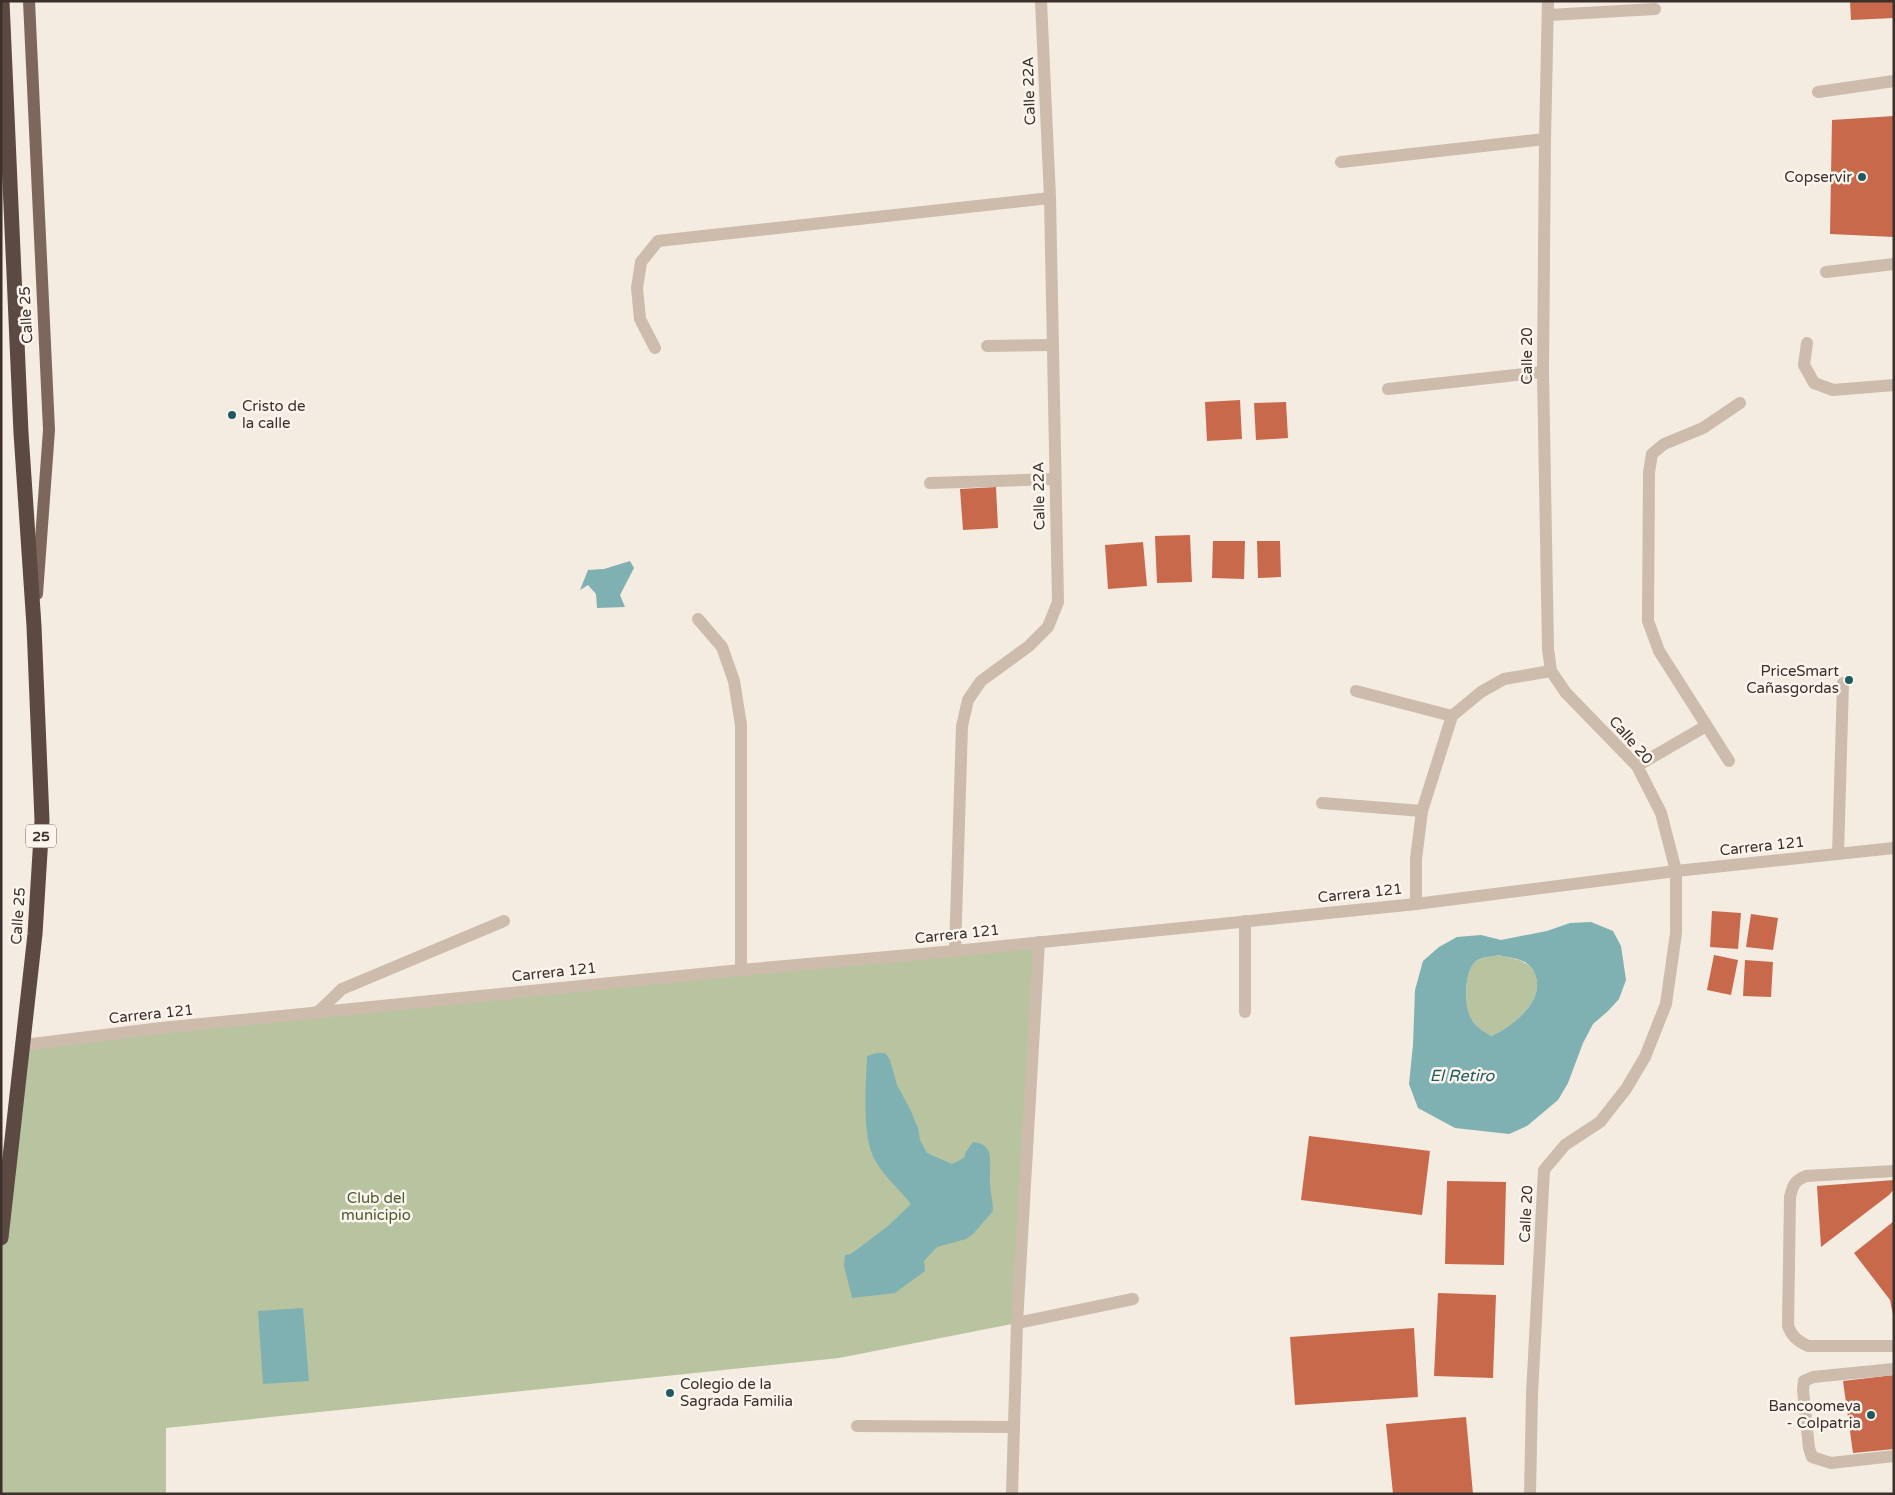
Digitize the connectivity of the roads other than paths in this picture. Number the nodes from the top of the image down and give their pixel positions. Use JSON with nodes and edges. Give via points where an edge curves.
{"nodes":[{"id":1,"x":2,"y":1,"type":"edge"},
{"id":2,"x":29,"y":1,"type":"edge"},
{"id":3,"x":1548,"y":1,"type":"edge"},
{"id":4,"x":1043,"y":2,"type":"edge"},
{"id":5,"x":1655,"y":9,"type":"dead end"},
{"id":6,"x":1549,"y":15,"type":"junction"},
{"id":7,"x":1894,"y":81,"type":"edge"},
{"id":8,"x":1818,"y":92,"type":"dead end"},
{"id":9,"x":1545,"y":139,"type":"junction"},
{"id":10,"x":1341,"y":162,"type":"dead end"},
{"id":11,"x":1050,"y":198,"type":"junction"},
{"id":12,"x":1894,"y":264,"type":"edge"},
{"id":13,"x":1826,"y":272,"type":"dead end"},
{"id":14,"x":1808,"y":343,"type":"dead end"},
{"id":15,"x":1053,"y":345,"type":"junction"},
{"id":16,"x":987,"y":346,"type":"dead end"},
{"id":17,"x":655,"y":348,"type":"dead end"},
{"id":18,"x":1543,"y":372,"type":"junction"},
{"id":19,"x":1894,"y":385,"type":"edge"},
{"id":20,"x":1388,"y":388,"type":"dead end"},
{"id":21,"x":1740,"y":403,"type":"dead end"},
{"id":22,"x":1055,"y":479,"type":"junction"},
{"id":23,"x":930,"y":483,"type":"dead end"},
{"id":24,"x":698,"y":618,"type":"dead end"},
{"id":25,"x":34,"y":626,"type":"junction"},
{"id":26,"x":1552,"y":671,"type":"junction"},
{"id":27,"x":1843,"y":683,"type":"dead end"},
{"id":28,"x":1356,"y":691,"type":"dead end"},
{"id":29,"x":1452,"y":716,"type":"junction"},
{"id":30,"x":1706,"y":726,"type":"junction"},
{"id":31,"x":1729,"y":761,"type":"dead end"},
{"id":32,"x":1637,"y":766,"type":"junction"},
{"id":33,"x":1322,"y":803,"type":"dead end"},
{"id":34,"x":1422,"y":811,"type":"junction"},
{"id":35,"x":1894,"y":848,"type":"edge"},
{"id":36,"x":1838,"y":854,"type":"junction"},
{"id":37,"x":1676,"y":871,"type":"junction"},
{"id":38,"x":1416,"y":904,"type":"junction"},
{"id":39,"x":504,"y":921,"type":"dead end"},
{"id":40,"x":1246,"y":921,"type":"junction"},
{"id":41,"x":1038,"y":942,"type":"junction"},
{"id":42,"x":955,"y":951,"type":"junction"},
{"id":43,"x":741,"y":970,"type":"junction"},
{"id":44,"x":1245,"y":1012,"type":"dead end"},
{"id":45,"x":318,"y":1013,"type":"junction"},
{"id":46,"x":24,"y":1045,"type":"junction"},
{"id":47,"x":1894,"y":1171,"type":"edge"},
{"id":48,"x":1,"y":1238,"type":"edge"},
{"id":49,"x":1133,"y":1299,"type":"dead end"},
{"id":50,"x":1017,"y":1323,"type":"junction"},
{"id":51,"x":1894,"y":1346,"type":"edge"},
{"id":52,"x":1894,"y":1369,"type":"edge"},
{"id":53,"x":857,"y":1426,"type":"dead end"},
{"id":54,"x":1014,"y":1427,"type":"junction"},
{"id":55,"x":1894,"y":1456,"type":"edge"},
{"id":56,"x":1012,"y":1494,"type":"edge"},
{"id":57,"x":1530,"y":1494,"type":"edge"}],
"edges":[{"from":1,"to":25,"type":"highway","name":"Calle 25","number":"25","via":[[21,433]]},
{"from":2,"to":25,"type":"main road","name":"Calle 25","number":"25","via":[[49,430]]},
{"from":3,"to":6,"type":"street","name":"Calle 20"},
{"from":4,"to":11,"type":"street","name":"Calle 22A"},
{"from":5,"to":6,"type":"street"},
{"from":6,"to":9,"type":"street","name":"Calle 20"},
{"from":7,"to":8,"type":"street"},
{"from":9,"to":10,"type":"street"},
{"from":9,"to":18,"type":"street","name":"Calle 20"},
{"from":11,"to":15,"type":"street","name":"Calle 22A"},
{"from":11,"to":17,"type":"street","via":[[658,242],[642,262],[638,288],[640,318]]},
{"from":12,"to":13,"type":"street"},
{"from":14,"to":19,"type":"street","via":[[1804,364],[1814,383],[1833,390]]},
{"from":15,"to":16,"type":"street"},
{"from":15,"to":22,"type":"street","name":"Calle 22A"},
{"from":18,"to":20,"type":"street"},
{"from":18,"to":26,"type":"street","name":"Calle 20","via":[[1548,649]]},
{"from":21,"to":30,"type":"street","via":[[1703,428],[1664,444],[1652,454],[1649,472],[1648,621],[1659,651]]},
{"from":22,"to":23,"type":"street"},
{"from":22,"to":42,"type":"street","name":"Calle 22A","via":[[1058,602],[1048,627],[1029,646],[981,681],[968,700],[962,726]]},
{"from":24,"to":43,"type":"street","via":[[722,648],[734,681],[741,725]]},
{"from":25,"to":46,"type":"highway","name":"Calle 25","number":"25","via":[[42,820]]},
{"from":26,"to":29,"type":"street","via":[[1504,679],[1481,692]]},
{"from":26,"to":32,"type":"street","name":"Calle 20","via":[[1566,693]]},
{"from":27,"to":36,"type":"street"},
{"from":28,"to":29,"type":"street"},
{"from":29,"to":34,"type":"street"},
{"from":30,"to":31,"type":"street"},
{"from":30,"to":32,"type":"street"},
{"from":32,"to":37,"type":"street","name":"Calle 20","via":[[1661,813]]},
{"from":33,"to":34,"type":"street"},
{"from":34,"to":38,"type":"street","via":[[1416,859]]},
{"from":35,"to":36,"type":"street","name":"Carrera 121"},
{"from":36,"to":37,"type":"street","name":"Carrera 121"},
{"from":37,"to":38,"type":"street","name":"Carrera 121"},
{"from":37,"to":57,"type":"street","name":"Calle 20","via":[[1676,933],[1666,1004],[1645,1057],[1626,1089],[1600,1122],[1565,1145],[1544,1170]]},
{"from":38,"to":40,"type":"street","name":"Carrera 121"},
{"from":39,"to":45,"type":"street","via":[[342,989]]},
{"from":40,"to":41,"type":"street","name":"Carrera 121"},
{"from":40,"to":44,"type":"street"},
{"from":41,"to":42,"type":"street","name":"Carrera 121"},
{"from":41,"to":50,"type":"street"},
{"from":42,"to":43,"type":"street","name":"Carrera 121"},
{"from":43,"to":45,"type":"street","name":"Carrera 121"},
{"from":45,"to":46,"type":"street","name":"Carrera 121"},
{"from":46,"to":48,"type":"highway","name":"Calle 25","number":"25"},
{"from":47,"to":51,"type":"street","via":[[1806,1176],[1792,1185],[1788,1326],[1791,1335],[1808,1346]]},
{"from":49,"to":50,"type":"street"},
{"from":50,"to":54,"type":"street"},
{"from":52,"to":55,"type":"street","via":[[1813,1377],[1804,1381],[1803,1390],[1812,1458],[1831,1463]]},
{"from":53,"to":54,"type":"street"},
{"from":54,"to":56,"type":"street"}]}
